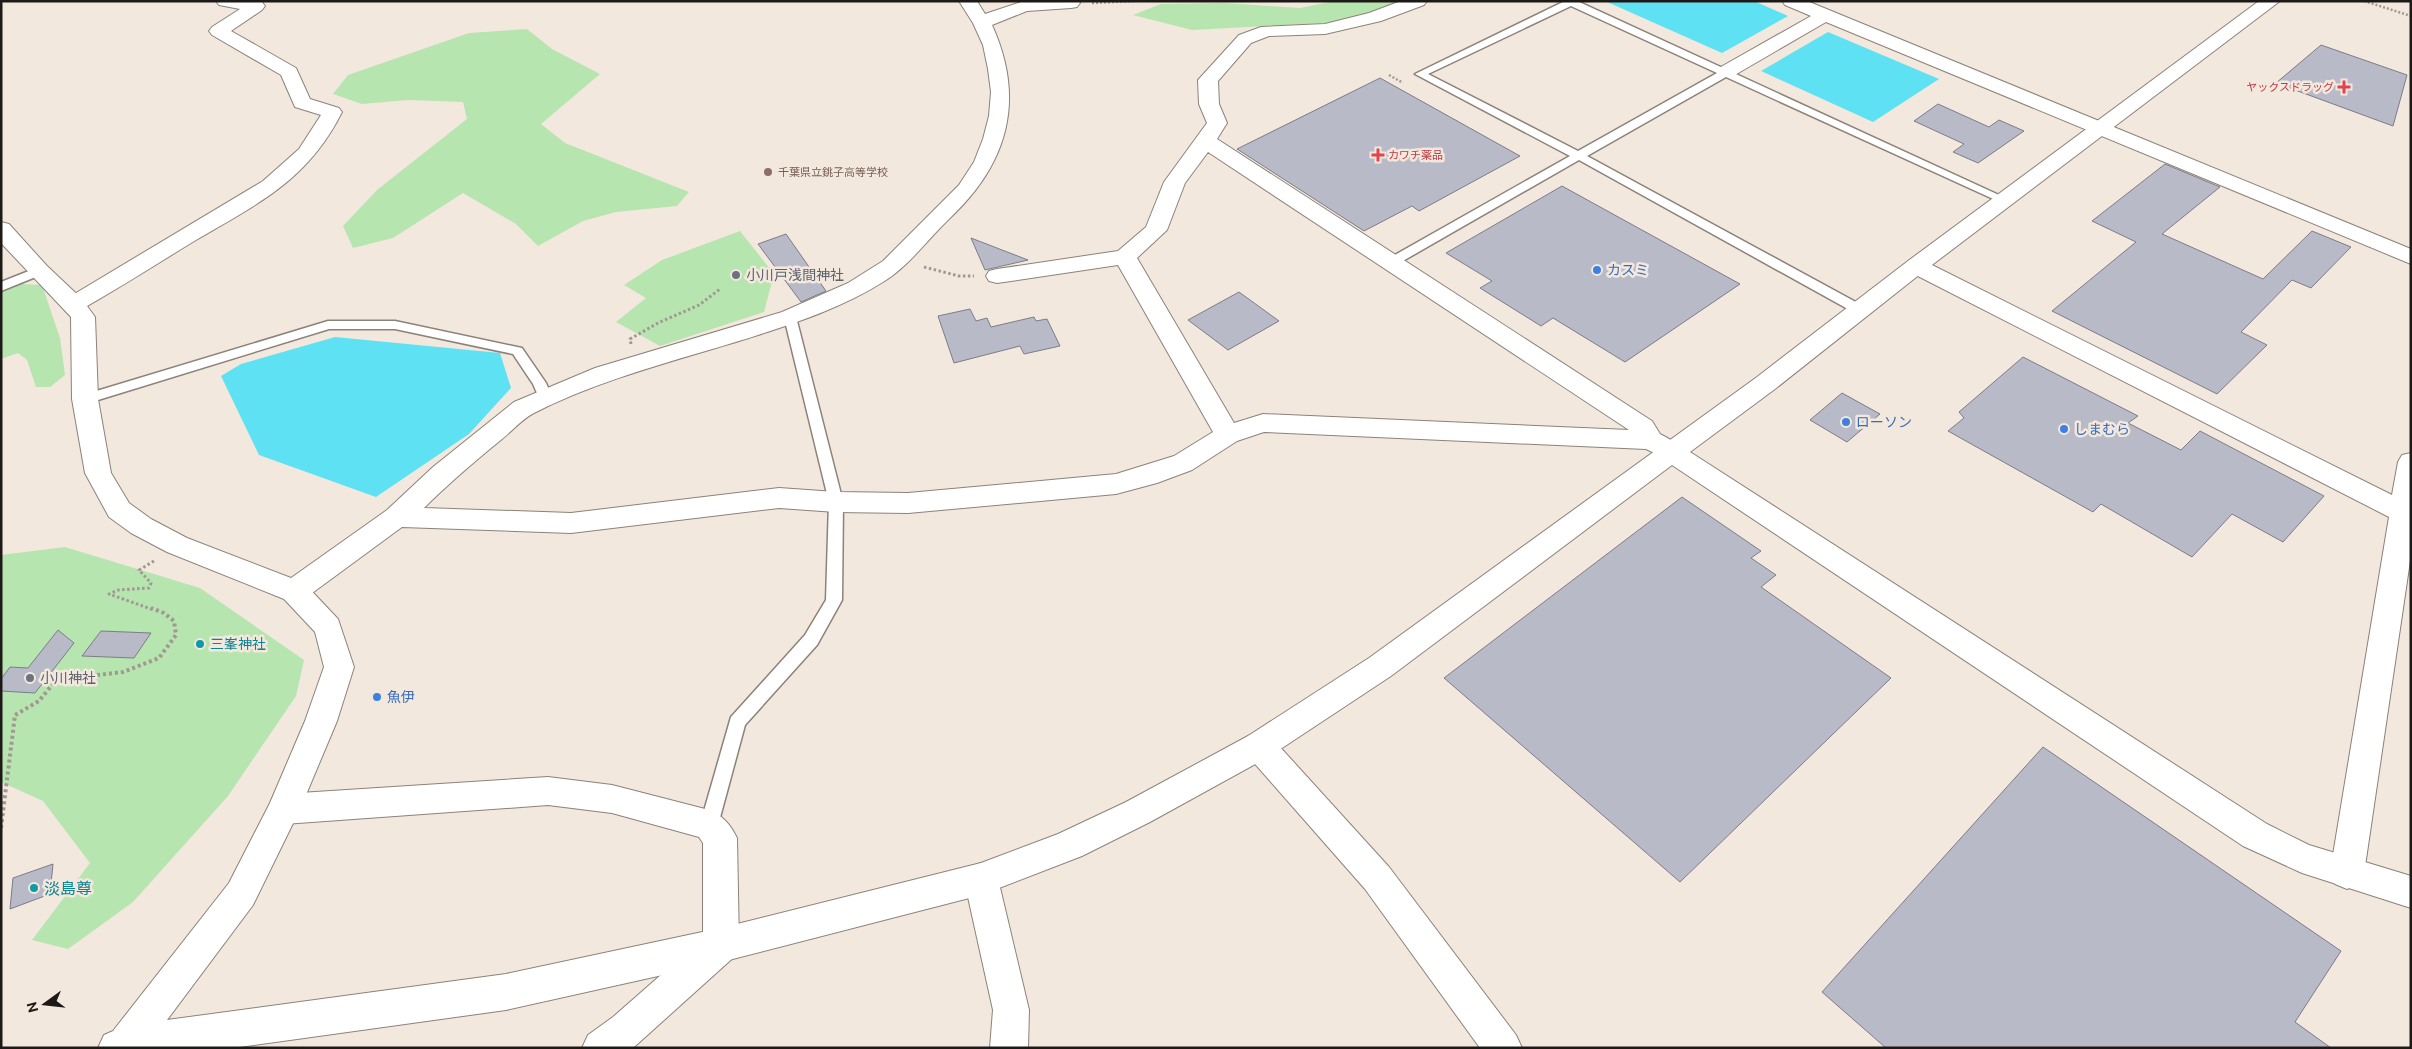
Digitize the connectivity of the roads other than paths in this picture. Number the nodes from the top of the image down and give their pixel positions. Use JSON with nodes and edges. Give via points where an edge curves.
{"nodes":[{"id":1,"x":225,"y":1,"type":"edge"},
{"id":2,"x":968,"y":1,"type":"edge"},
{"id":3,"x":1418,"y":1,"type":"edge"},
{"id":4,"x":1791,"y":1,"type":"edge"},
{"id":5,"x":2271,"y":1,"type":"edge"},
{"id":6,"x":1071,"y":3,"type":"road end"},
{"id":7,"x":1825,"y":16,"type":"junction"},
{"id":8,"x":983,"y":22,"type":"junction"},
{"id":9,"x":1726,"y":72,"type":"junction"},
{"id":10,"x":2099,"y":129,"type":"junction"},
{"id":11,"x":1206,"y":141,"type":"junction"},
{"id":12,"x":1576,"y":156,"type":"junction"},
{"id":13,"x":2006,"y":201,"type":"junction"},
{"id":14,"x":1,"y":229,"type":"edge"},
{"id":15,"x":1125,"y":257,"type":"junction"},
{"id":16,"x":2411,"y":257,"type":"edge"},
{"id":17,"x":1390,"y":263,"type":"junction"},
{"id":18,"x":1916,"y":266,"type":"junction"},
{"id":19,"x":40,"y":271,"type":"junction"},
{"id":20,"x":997,"y":276,"type":"road end"},
{"id":21,"x":1,"y":287,"type":"edge"},
{"id":22,"x":74,"y":304,"type":"junction"},
{"id":23,"x":1860,"y":310,"type":"junction"},
{"id":24,"x":790,"y":317,"type":"junction"},
{"id":25,"x":545,"y":397,"type":"junction"},
{"id":26,"x":85,"y":399,"type":"junction"},
{"id":27,"x":1228,"y":435,"type":"junction"},
{"id":28,"x":1661,"y":446,"type":"junction"},
{"id":29,"x":2411,"y":462,"type":"edge"},
{"id":30,"x":836,"y":502,"type":"junction"},
{"id":31,"x":2402,"y":512,"type":"junction"},
{"id":32,"x":397,"y":518,"type":"junction"},
{"id":33,"x":294,"y":591,"type":"junction"},
{"id":34,"x":1259,"y":746,"type":"junction"},
{"id":35,"x":284,"y":810,"type":"junction"},
{"id":36,"x":709,"y":825,"type":"junction"},
{"id":37,"x":2347,"y":872,"type":"junction"},
{"id":38,"x":981,"y":879,"type":"junction"},
{"id":39,"x":2411,"y":892,"type":"edge"},
{"id":40,"x":721,"y":945,"type":"junction"},
{"id":41,"x":180,"y":1043,"type":"edge"},
{"id":42,"x":122,"y":1047,"type":"edge"},
{"id":43,"x":601,"y":1048,"type":"edge"},
{"id":44,"x":1009,"y":1048,"type":"edge"},
{"id":45,"x":1503,"y":1048,"type":"edge"}],
"edges":[{"from":1,"to":22,"type":"street","via":[[256,6],[218,31],[289,72],[302,102],[332,112],[327,126],[303,157],[273,185]]},
{"from":2,"to":8,"type":"street"},
{"from":3,"to":11,"type":"street","via":[[1375,17],[1325,29],[1267,31],[1244,39],[1208,80],[1209,104],[1217,123]]},
{"from":4,"to":7,"type":"street"},
{"from":5,"to":10,"type":"street"},
{"from":6,"to":8,"type":"street","via":[[1038,2],[1013,8]]},
{"from":7,"to":9,"type":"street"},
{"from":7,"to":10,"type":"street"},
{"from":8,"to":24,"type":"street","via":[[1002,86],[996,136],[970,186],[877,276]]},
{"from":9,"to":12,"type":"lane"},
{"from":9,"to":12,"type":"lane","via":[[1571,2],[1420,74]]},
{"from":9,"to":13,"type":"lane"},
{"from":10,"to":13,"type":"street"},
{"from":10,"to":16,"type":"street"},
{"from":11,"to":15,"type":"street","via":[[1175,182],[1156,230]]},
{"from":11,"to":17,"type":"street"},
{"from":12,"to":17,"type":"lane"},
{"from":12,"to":23,"type":"lane"},
{"from":13,"to":18,"type":"street"},
{"from":14,"to":19,"type":"street"},
{"from":15,"to":20,"type":"street"},
{"from":15,"to":27,"type":"street"},
{"from":17,"to":28,"type":"street","via":[[1643,427]]},
{"from":18,"to":23,"type":"street"},
{"from":18,"to":31,"type":"street"},
{"from":19,"to":21,"type":"lane"},
{"from":19,"to":22,"type":"street"},
{"from":22,"to":26,"type":"street","via":[[83,317]]},
{"from":23,"to":28,"type":"street","via":[[1766,383]]},
{"from":24,"to":25,"type":"street","via":[[612,371]]},
{"from":24,"to":30,"type":"lane"},
{"from":25,"to":26,"type":"lane","via":[[517,351],[395,325],[328,325]]},
{"from":25,"to":32,"type":"street","via":[[523,408],[449,468]]},
{"from":26,"to":33,"type":"street","via":[[98,473],[119,510],[177,545]]},
{"from":27,"to":28,"type":"street","via":[[1263,423]]},
{"from":27,"to":30,"type":"street","via":[[1183,463],[1116,484],[908,503]]},
{"from":28,"to":34,"type":"street","via":[[1380,667]]},
{"from":28,"to":37,"type":"street","via":[[2255,835],[2302,858]]},
{"from":29,"to":31,"type":"street"},
{"from":30,"to":32,"type":"street","via":[[779,498],[571,522]]},
{"from":30,"to":36,"type":"lane","via":[[834,600],[811,640],[737,722]]},
{"from":31,"to":37,"type":"street"},
{"from":32,"to":33,"type":"street"},
{"from":33,"to":35,"type":"street","via":[[328,627],[339,667],[321,722]]},
{"from":34,"to":38,"type":"street","via":[[1070,845]]},
{"from":34,"to":45,"type":"street","via":[[1377,878]]},
{"from":35,"to":36,"type":"street","via":[[548,791],[612,799]]},
{"from":35,"to":42,"type":"street","via":[[241,894]]},
{"from":36,"to":40,"type":"street","via":[[720,838]]},
{"from":37,"to":39,"type":"street"},
{"from":38,"to":40,"type":"street"},
{"from":38,"to":44,"type":"street","via":[[1011,1010]]},
{"from":40,"to":41,"type":"street","via":[[506,992]]},
{"from":40,"to":43,"type":"street","via":[[626,1030]]},
{"from":41,"to":42,"type":"street"}]}
